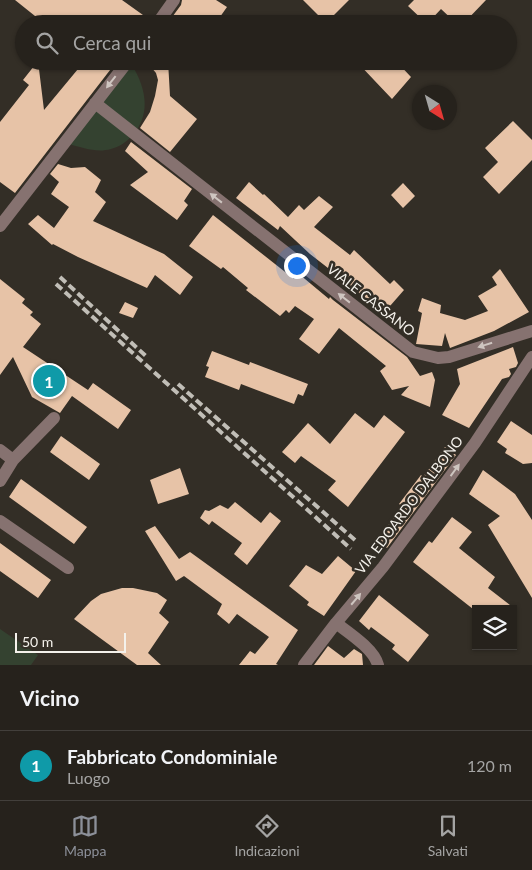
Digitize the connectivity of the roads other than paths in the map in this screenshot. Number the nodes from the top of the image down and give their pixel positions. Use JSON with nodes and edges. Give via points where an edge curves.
{"nodes":[{"id":1,"x":174,"y":0,"type":"edge"},
{"id":2,"x":163,"y":15,"type":"edge"},
{"id":3,"x":121,"y":70,"type":"edge"},
{"id":4,"x":95,"y":103,"type":"junction"},
{"id":5,"x":2,"y":218,"type":"edge"},
{"id":6,"x":532,"y":331,"type":"edge"},
{"id":7,"x":532,"y":357,"type":"edge"},
{"id":8,"x":54,"y":418,"type":"dead end"},
{"id":9,"x":0,"y":450,"type":"edge"},
{"id":10,"x":14,"y":460,"type":"junction"},
{"id":11,"x":0,"y":481,"type":"edge"},
{"id":12,"x":0,"y":521,"type":"edge"},
{"id":13,"x":68,"y":568,"type":"dead end"},
{"id":14,"x":336,"y":623,"type":"junction"},
{"id":15,"x":304,"y":665,"type":"edge"},
{"id":16,"x":378,"y":665,"type":"edge"}],
"edges":[{"from":1,"to":2,"type":"street"},
{"from":3,"to":4,"type":"street","one_way":true},
{"from":4,"to":5,"type":"street"},
{"from":6,"to":4,"type":"street","name":"VIALE CASSANO","one_way":true,"via":[[449,357],[438,358],[413,352]]},
{"from":14,"to":7,"type":"street","name":"VIA EDOARDO DALBONO","one_way":true,"via":[[383,567],[475,443]]},
{"from":8,"to":10,"type":"street"},
{"from":9,"to":10,"type":"street"},
{"from":10,"to":11,"type":"street"},
{"from":12,"to":13,"type":"street"},
{"from":14,"to":15,"type":"street","name":"VIA EDOARDO DALBONO"},
{"from":14,"to":16,"type":"street","via":[[358,640]]}]}
